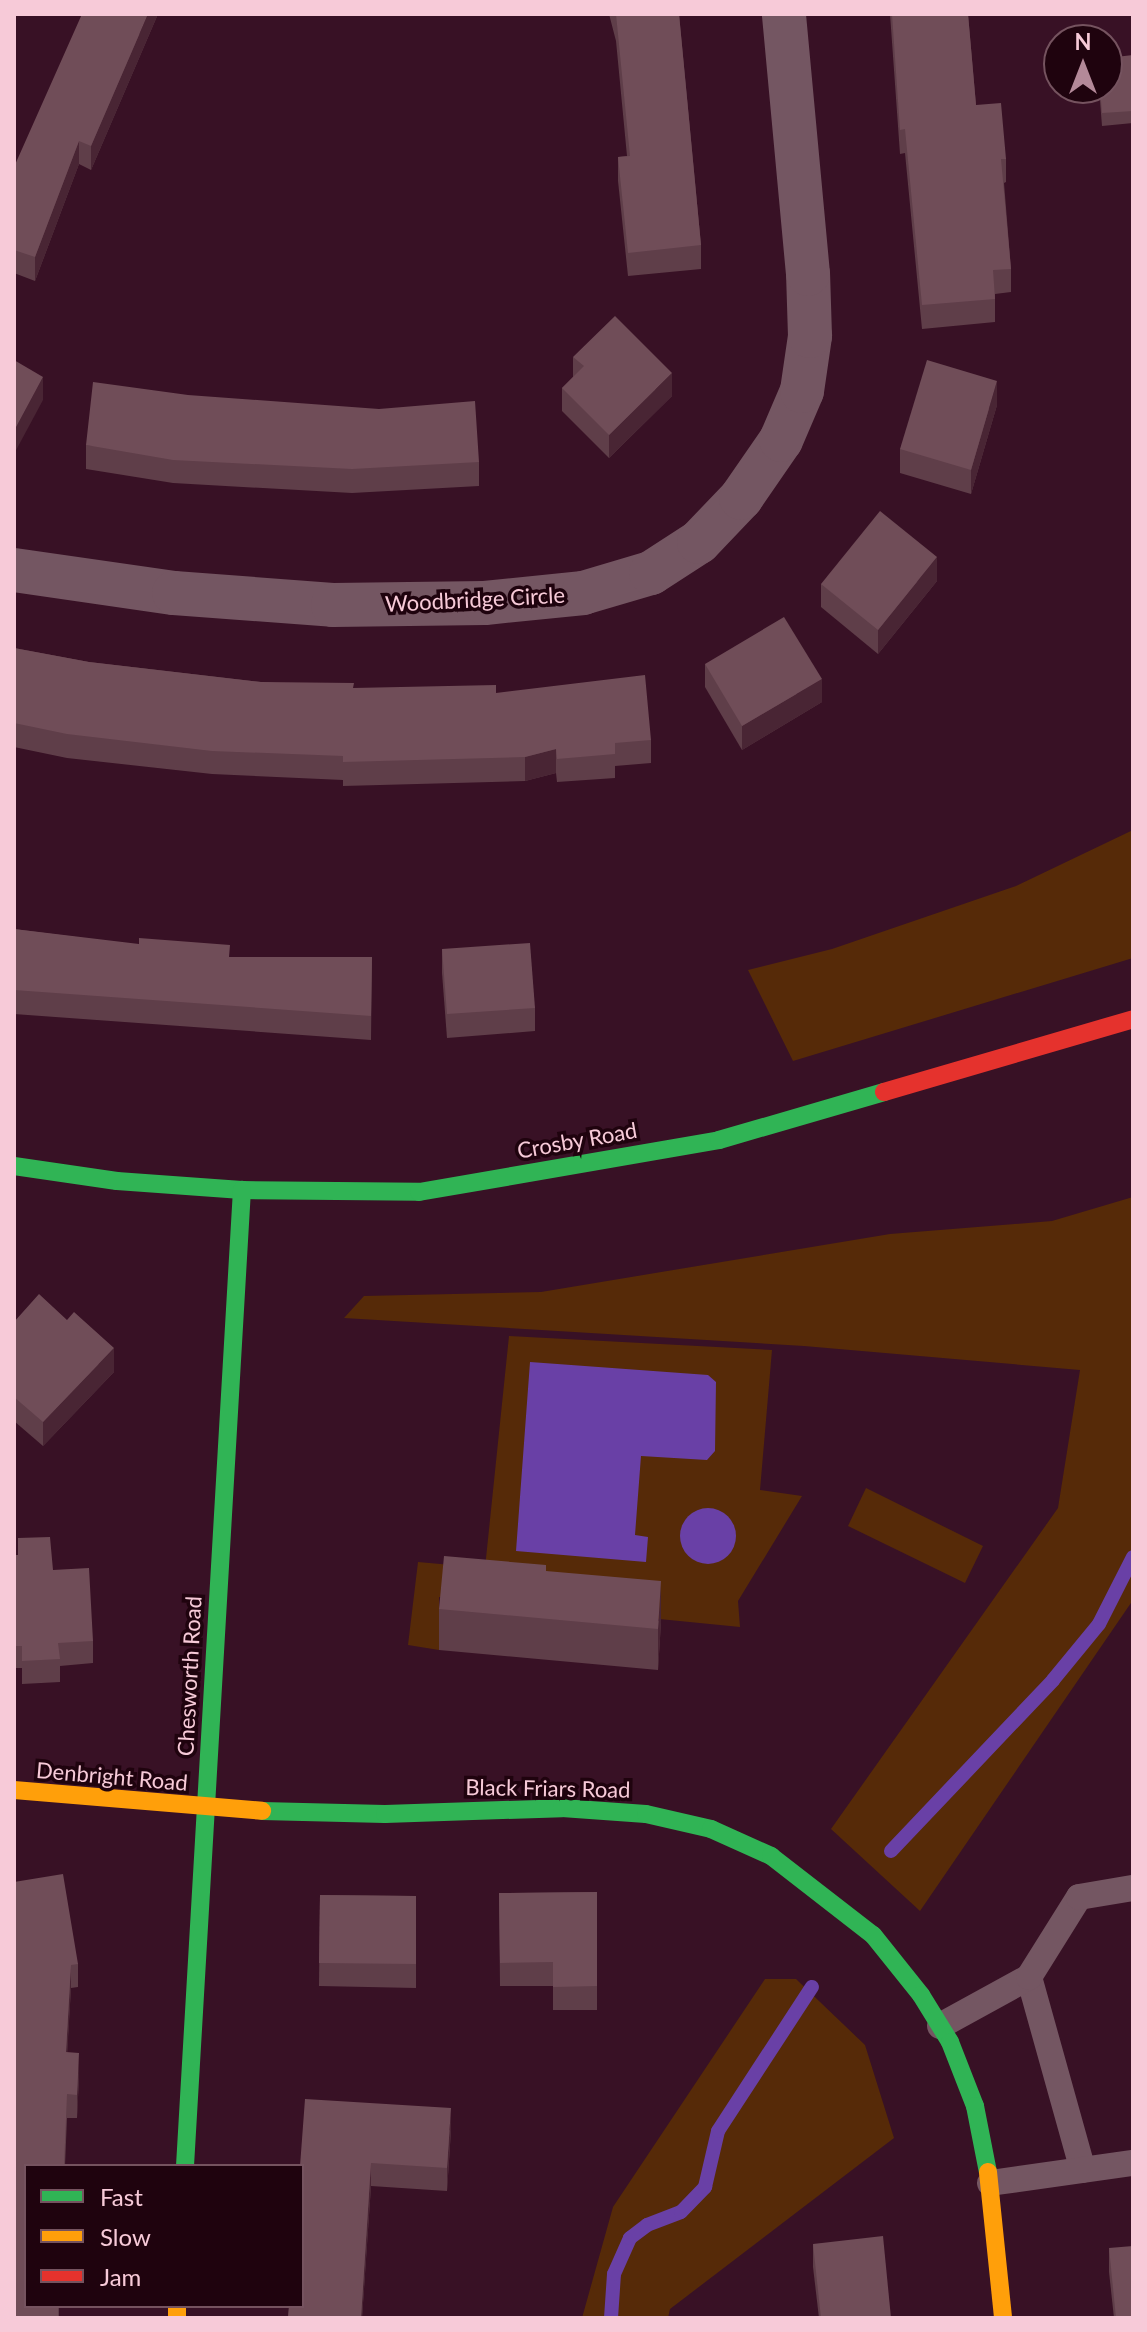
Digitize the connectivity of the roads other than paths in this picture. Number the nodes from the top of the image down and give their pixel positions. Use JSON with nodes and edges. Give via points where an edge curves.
{"nodes":[{"id":1,"x":784,"y":14,"type":"edge"},
{"id":2,"x":14,"y":570,"type":"edge"},
{"id":3,"x":1133,"y":1019,"type":"edge"},
{"id":4,"x":14,"y":1166,"type":"edge"},
{"id":5,"x":242,"y":1190,"type":"junction"},
{"id":6,"x":14,"y":1790,"type":"edge"},
{"id":7,"x":205,"y":1809,"type":"junction"},
{"id":8,"x":1133,"y":1888,"type":"edge"},
{"id":9,"x":1029,"y":1977,"type":"junction"},
{"id":10,"x":940,"y":2026,"type":"junction"},
{"id":11,"x":1133,"y":2163,"type":"edge"},
{"id":12,"x":185,"y":2164,"type":"edge"},
{"id":13,"x":1083,"y":2170,"type":"junction"},
{"id":14,"x":990,"y":2183,"type":"junction"},
{"id":15,"x":1003,"y":2318,"type":"edge"}],
"edges":[{"from":1,"to":2,"type":"street","name":"Woodbridge Circle","via":[[808,274],[810,336],[802,391],[781,440],[741,498],[699,542],[651,573],[583,593],[485,603],[333,605],[174,593]]},
{"from":3,"to":5,"type":"street","name":"Crosby Road","via":[[719,1140],[419,1192]]},
{"from":4,"to":5,"type":"street","name":"Crosby Road","via":[[117,1181]]},
{"from":5,"to":7,"type":"street","name":"Chesworth Road"},
{"from":6,"to":7,"type":"street","name":"Denbright Road"},
{"from":7,"to":10,"type":"street","name":"Black Friars Road","via":[[385,1814],[562,1808],[646,1814],[711,1829],[771,1856],[873,1935]]},
{"from":7,"to":12,"type":"street","name":"Chesworth Road"},
{"from":8,"to":9,"type":"lane","via":[[1079,1897]]},
{"from":9,"to":10,"type":"lane"},
{"from":9,"to":13,"type":"lane"},
{"from":10,"to":14,"type":"street","name":"Black Friars Road","via":[[975,2106]]},
{"from":11,"to":13,"type":"lane"},
{"from":13,"to":14,"type":"lane"},
{"from":14,"to":15,"type":"street","name":"Black Friars Road"}]}
